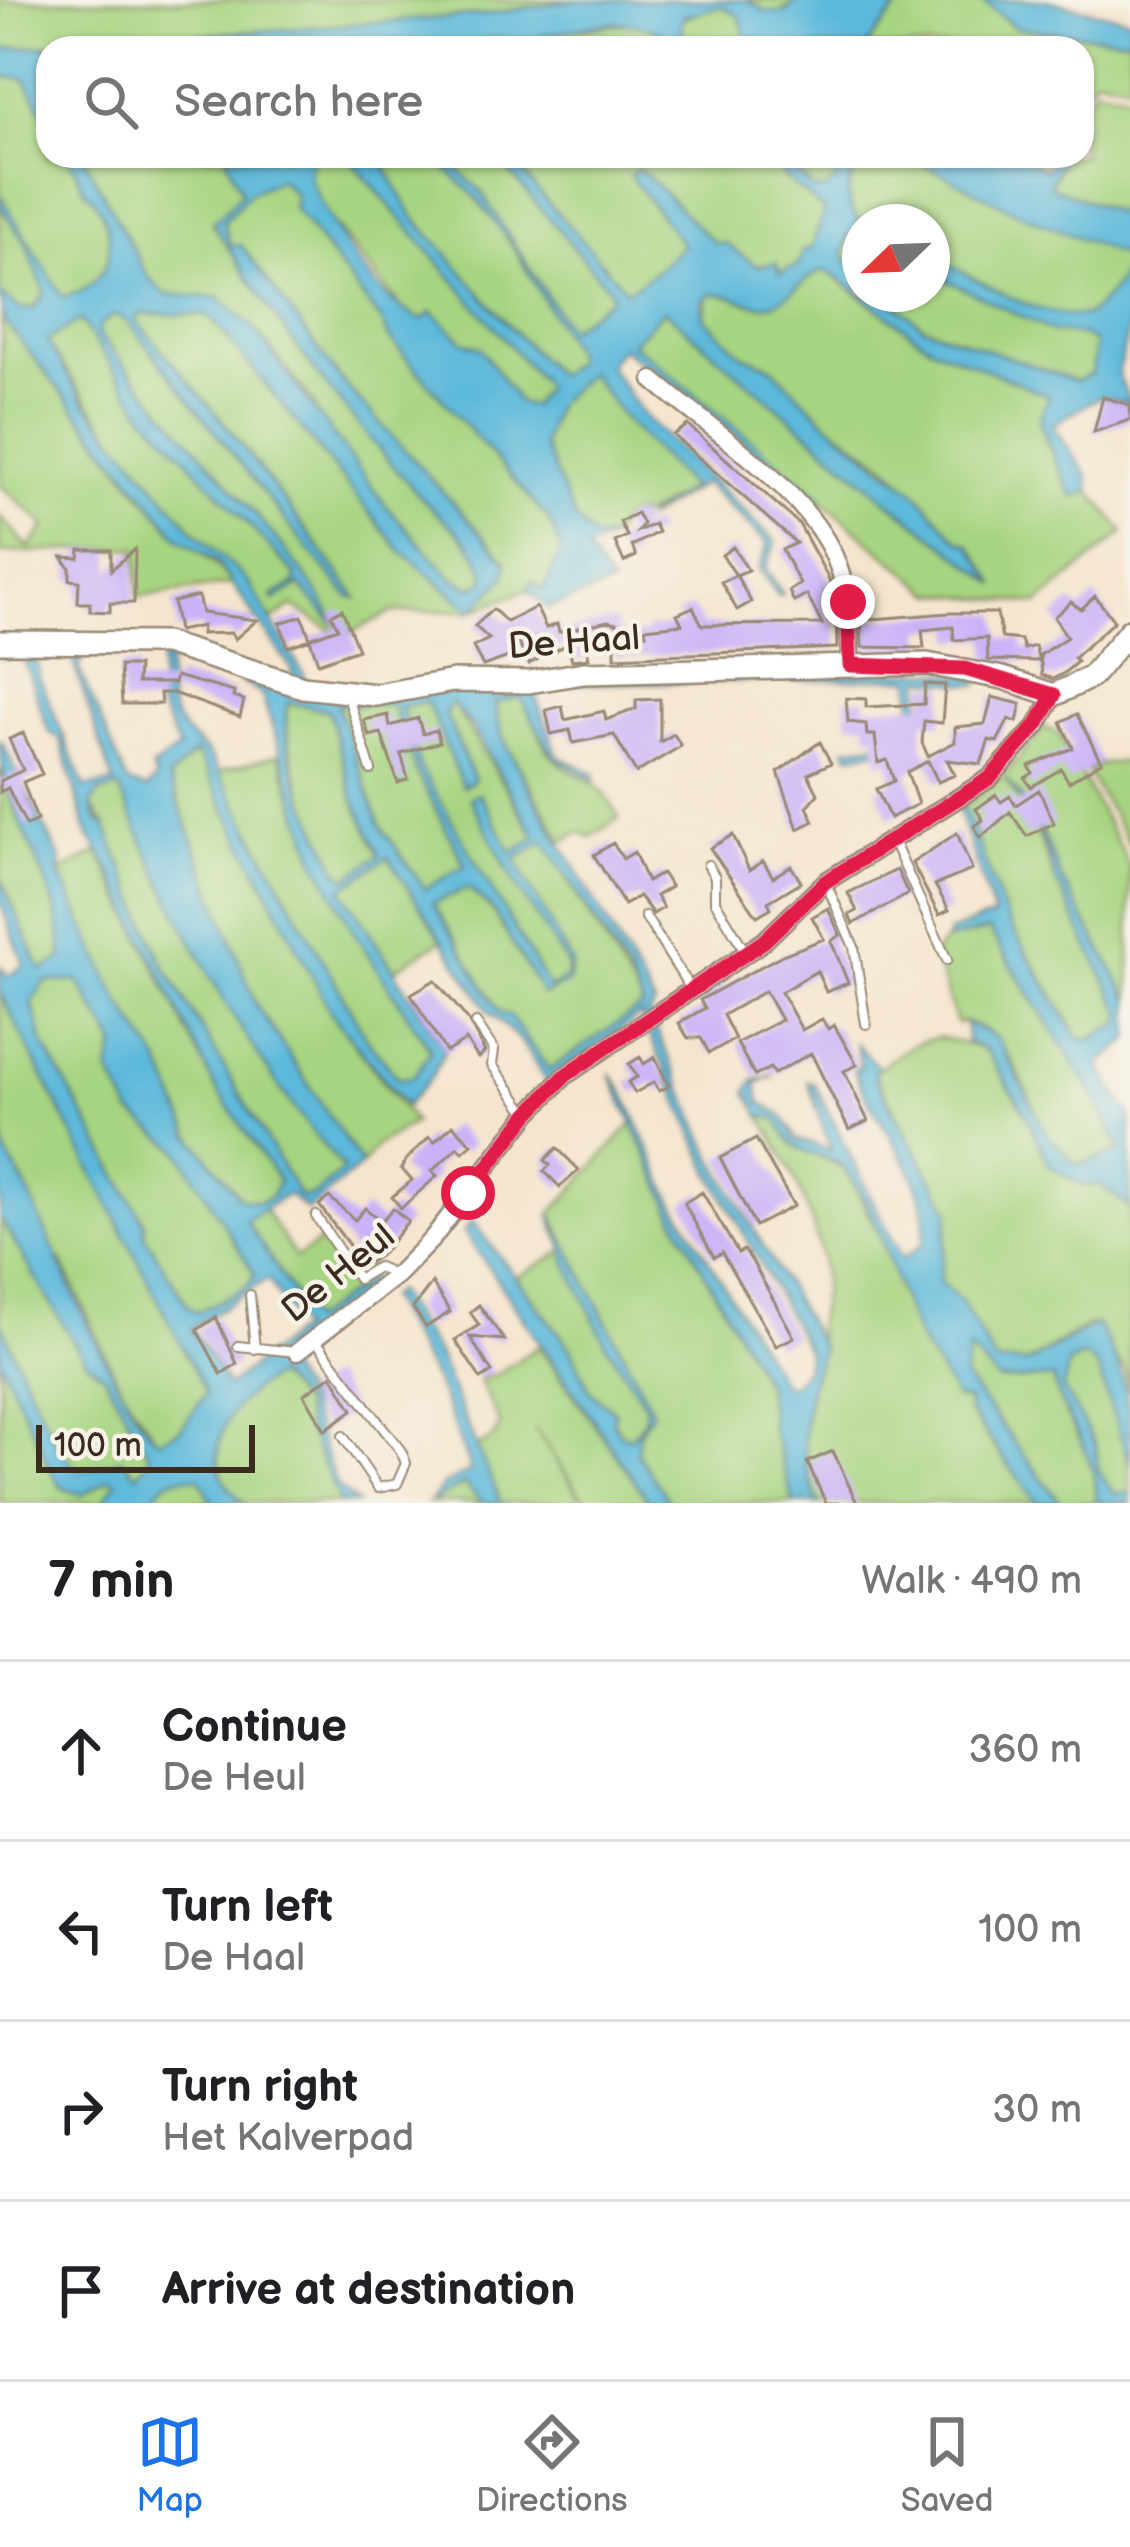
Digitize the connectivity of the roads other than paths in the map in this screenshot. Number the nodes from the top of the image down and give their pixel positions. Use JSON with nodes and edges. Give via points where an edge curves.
{"nodes":[{"id":1,"x":653,"y":380,"type":"dead end"},
{"id":2,"x":1130,"y":630,"type":"edge"},
{"id":3,"x":0,"y":643,"type":"edge"},
{"id":4,"x":850,"y":665,"type":"junction"},
{"id":5,"x":1054,"y":695,"type":"junction"},
{"id":6,"x":347,"y":698,"type":"junction"},
{"id":7,"x":371,"y":770,"type":"dead end"},
{"id":8,"x":893,"y":843,"type":"junction"},
{"id":9,"x":708,"y":865,"type":"dead end"},
{"id":10,"x":825,"y":882,"type":"junction"},
{"id":11,"x":645,"y":916,"type":"dead end"},
{"id":12,"x":745,"y":952,"type":"junction"},
{"id":13,"x":947,"y":960,"type":"dead end"},
{"id":14,"x":690,"y":988,"type":"junction"},
{"id":15,"x":476,"y":1022,"type":"dead end"},
{"id":16,"x":866,"y":1024,"type":"dead end"},
{"id":17,"x":528,"y":1114,"type":"junction"},
{"id":18,"x":316,"y":1216,"type":"dead end"},
{"id":19,"x":397,"y":1275,"type":"junction"},
{"id":20,"x":250,"y":1294,"type":"dead end"},
{"id":21,"x":316,"y":1341,"type":"junction"},
{"id":22,"x":238,"y":1346,"type":"dead end"},
{"id":23,"x":255,"y":1349,"type":"junction"},
{"id":24,"x":297,"y":1352,"type":"joint"},
{"id":25,"x":343,"y":1436,"type":"dead end"}],
"edges":[{"from":1,"to":4,"type":"street","via":[[814,520],[848,602]]},
{"from":2,"to":5,"type":"street","via":[[1090,677]]},
{"from":3,"to":6,"type":"street","name":"De Haal","via":[[165,644]]},
{"from":4,"to":5,"type":"street","name":"De Haal","via":[[965,669]]},
{"from":4,"to":6,"type":"street","name":"De Haal","via":[[453,681]]},
{"from":5,"to":8,"type":"street","name":"De Heul","via":[[1005,765]]},
{"from":6,"to":7,"type":"lane"},
{"from":8,"to":10,"type":"street","name":"De Heul"},
{"from":8,"to":13,"type":"lane"},
{"from":9,"to":12,"type":"lane","via":[[716,901]]},
{"from":10,"to":12,"type":"street","name":"De Heul"},
{"from":10,"to":16,"type":"lane","via":[[854,947]]},
{"from":11,"to":14,"type":"lane"},
{"from":12,"to":14,"type":"street","name":"De Heul"},
{"from":14,"to":17,"type":"street","name":"De Heul","via":[[566,1075]]},
{"from":15,"to":17,"type":"lane","via":[[494,1050],[492,1065]]},
{"from":17,"to":19,"type":"street","name":"De Heul"},
{"from":18,"to":19,"type":"lane","via":[[358,1279],[378,1267]]},
{"from":19,"to":21,"type":"street","name":"De Heul"},
{"from":20,"to":23,"type":"lane"},
{"from":21,"to":24,"type":"street","name":"De Heul"},
{"from":21,"to":25,"type":"lane","via":[[401,1451],[406,1463],[398,1484],[378,1488]]},
{"from":22,"to":23,"type":"lane","name":"De Heul"},
{"from":23,"to":24,"type":"lane","name":"De Heul"}]}
